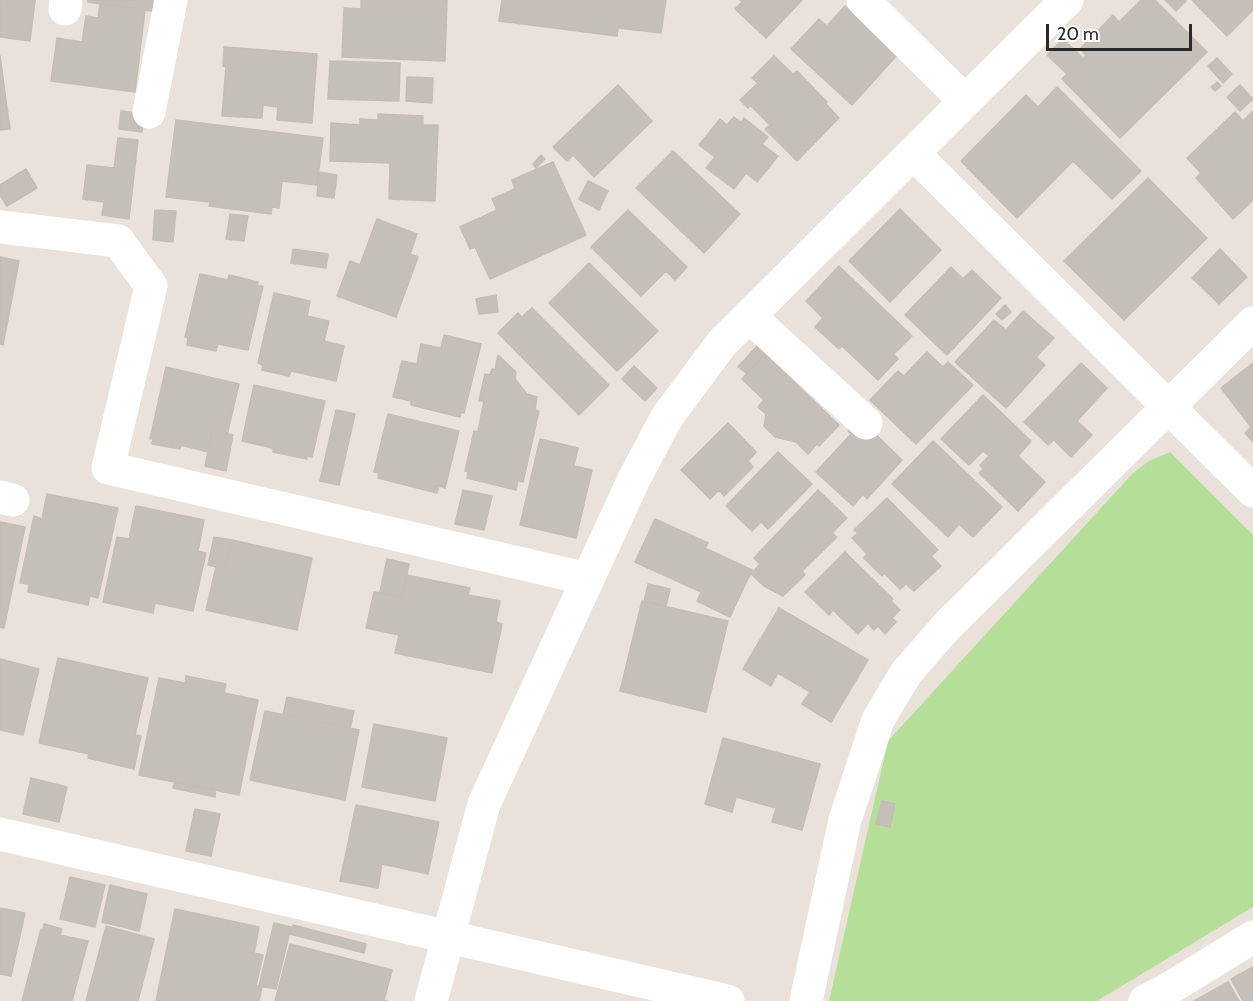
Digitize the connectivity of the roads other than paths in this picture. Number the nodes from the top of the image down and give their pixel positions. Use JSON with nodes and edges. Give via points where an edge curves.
{"nodes":[{"id":1,"x":171,"y":0,"type":"edge"},
{"id":2,"x":863,"y":0,"type":"edge"},
{"id":3,"x":1067,"y":0,"type":"edge"},
{"id":4,"x":965,"y":101,"type":"junction"},
{"id":5,"x":149,"y":112,"type":"dead end"},
{"id":6,"x":913,"y":153,"type":"junction"},
{"id":7,"x":0,"y":227,"type":"edge"},
{"id":8,"x":749,"y":316,"type":"junction"},
{"id":9,"x":1253,"y":323,"type":"edge"},
{"id":10,"x":1168,"y":406,"type":"junction"},
{"id":11,"x":866,"y":423,"type":"dead end"},
{"id":12,"x":1253,"y":491,"type":"edge"},
{"id":13,"x":588,"y":579,"type":"junction"},
{"id":14,"x":0,"y":834,"type":"edge"},
{"id":15,"x":447,"y":936,"type":"junction"},
{"id":16,"x":1253,"y":937,"type":"edge"},
{"id":17,"x":431,"y":1001,"type":"edge"},
{"id":18,"x":728,"y":1001,"type":"edge"},
{"id":19,"x":806,"y":1001,"type":"edge"},
{"id":20,"x":1145,"y":1001,"type":"edge"}],
"edges":[{"from":1,"to":5,"type":"street"},
{"from":2,"to":4,"type":"street"},
{"from":3,"to":4,"type":"street"},
{"from":4,"to":6,"type":"street"},
{"from":6,"to":8,"type":"street"},
{"from":6,"to":10,"type":"street"},
{"from":7,"to":13,"type":"street","via":[[118,241],[151,286],[108,468]]},
{"from":8,"to":11,"type":"street"},
{"from":8,"to":13,"type":"street","via":[[722,343],[667,417]]},
{"from":9,"to":10,"type":"street"},
{"from":10,"to":12,"type":"street"},
{"from":10,"to":19,"type":"street","via":[[947,626],[906,673],[874,730],[845,820]]},
{"from":13,"to":15,"type":"street","via":[[484,804]]},
{"from":14,"to":15,"type":"street"},
{"from":15,"to":17,"type":"street"},
{"from":15,"to":18,"type":"street"},
{"from":16,"to":20,"type":"street"}]}
